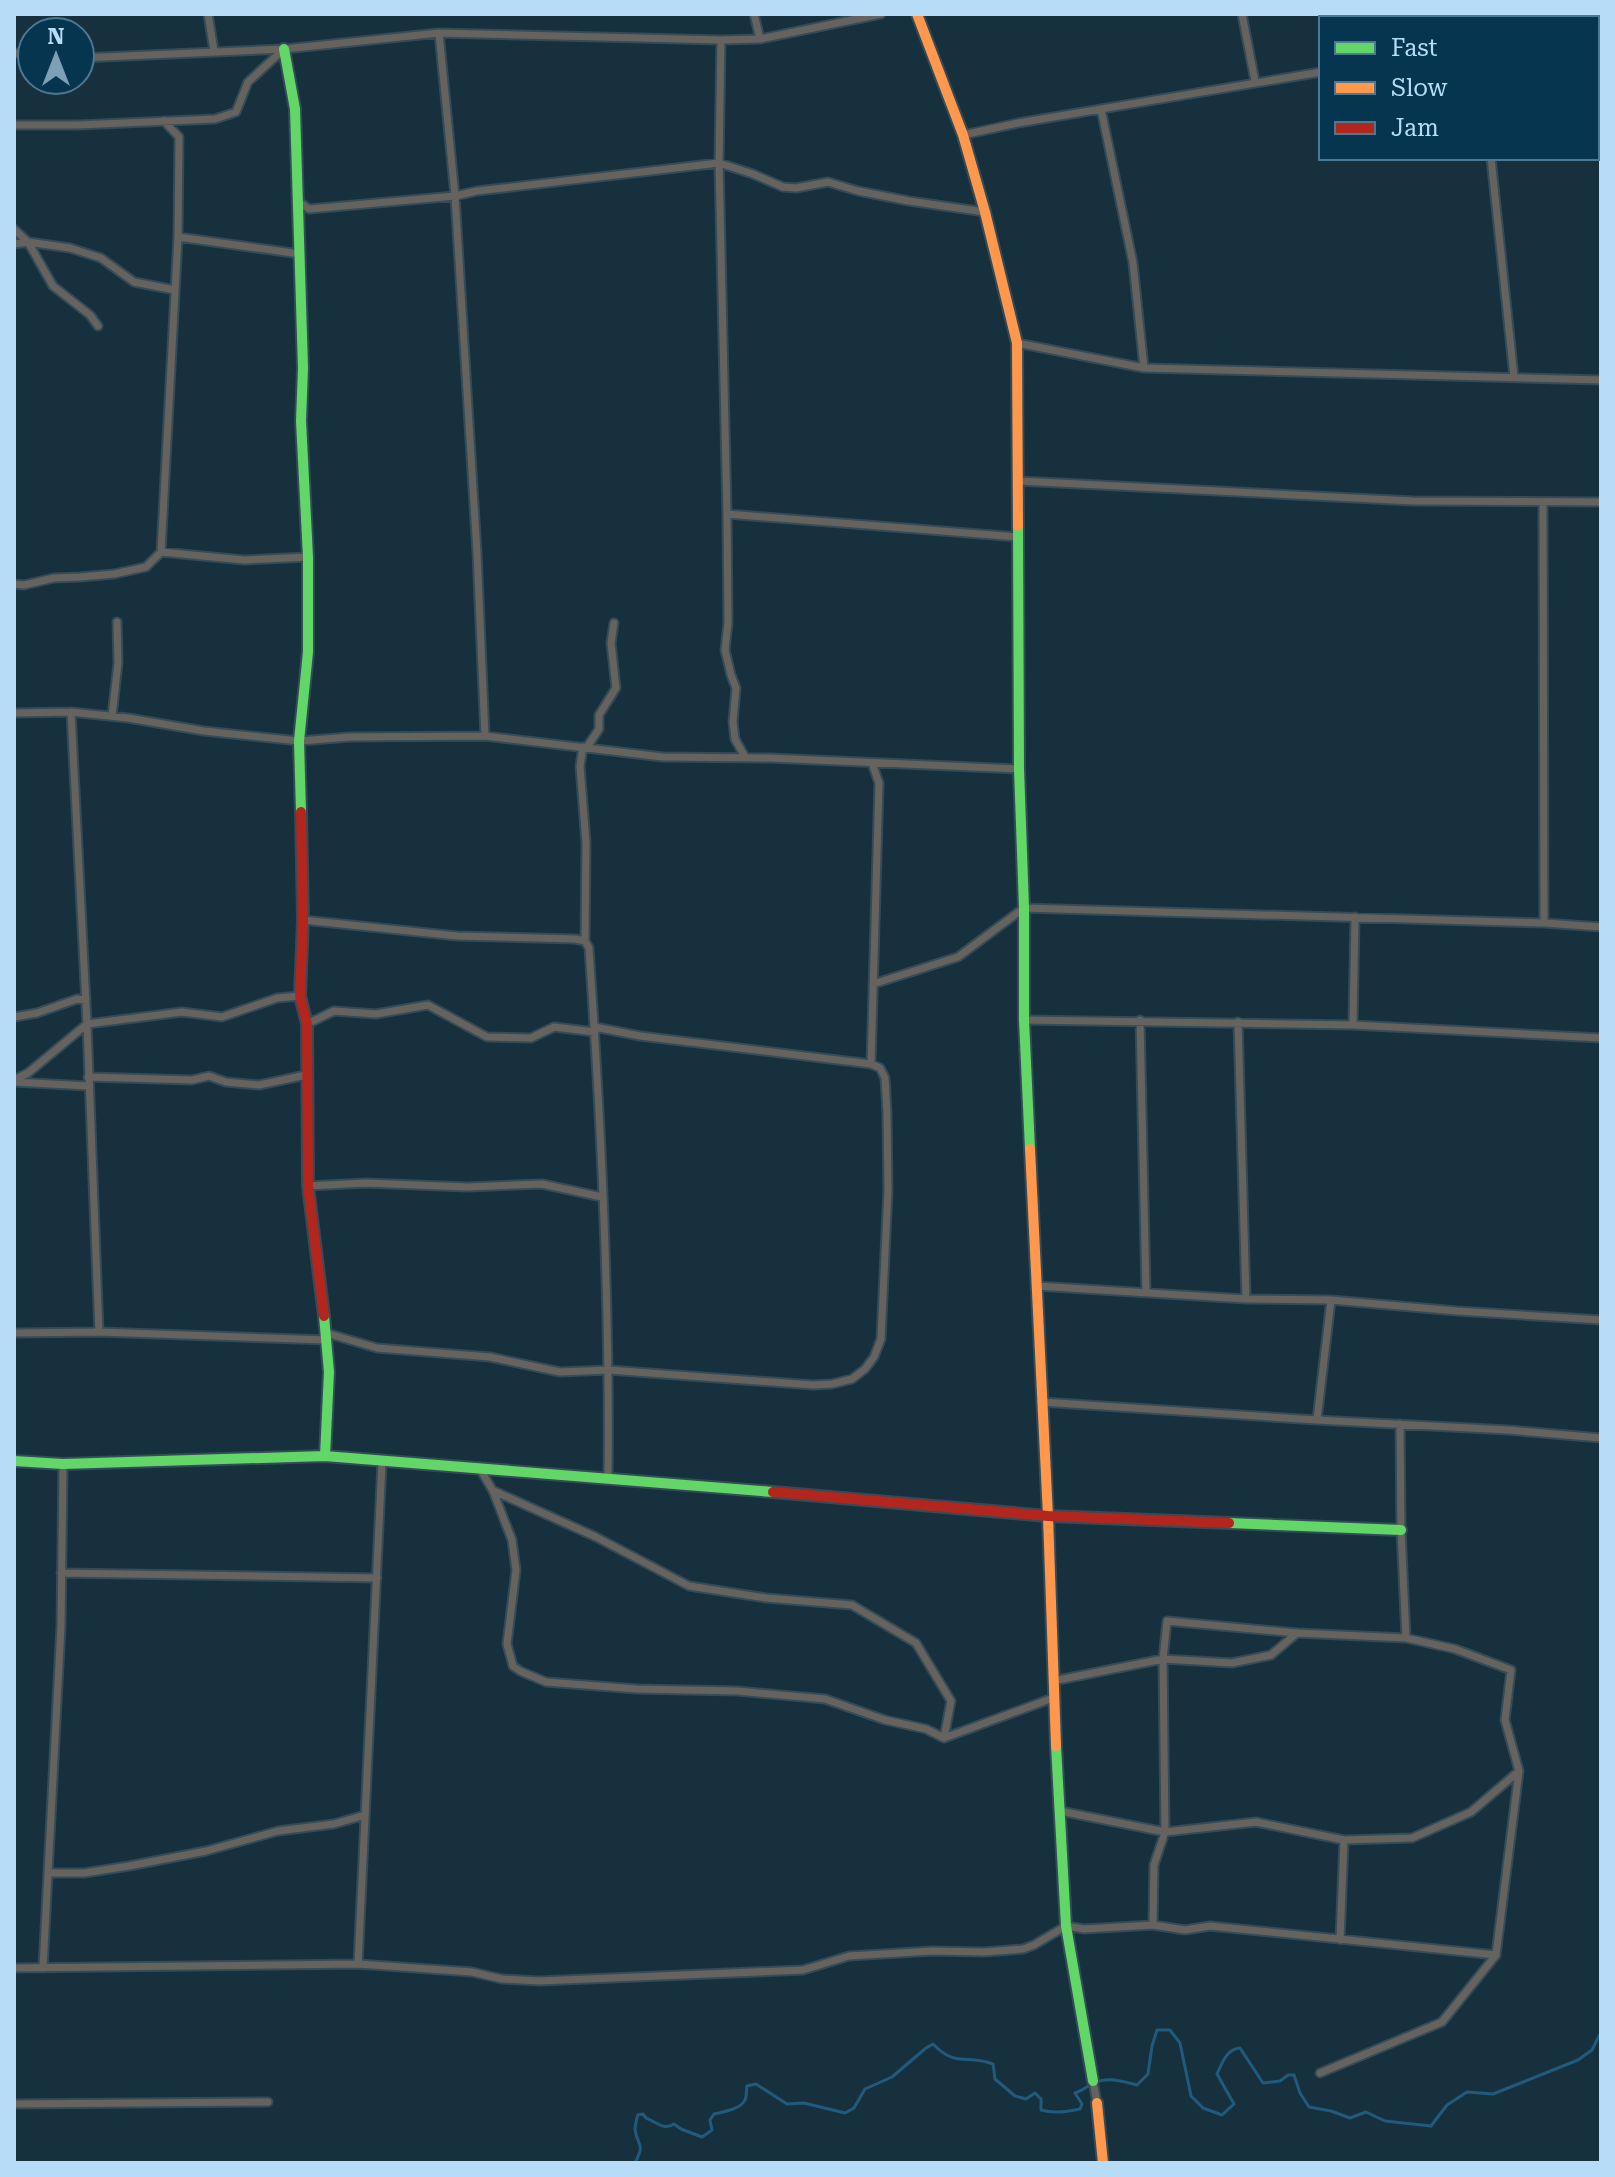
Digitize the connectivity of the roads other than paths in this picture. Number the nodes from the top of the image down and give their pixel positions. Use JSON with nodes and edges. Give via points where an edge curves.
{"nodes":[{"id":1,"x":208,"y":14,"type":"edge"},
{"id":2,"x":754,"y":14,"type":"edge"},
{"id":3,"x":881,"y":14,"type":"edge"},
{"id":4,"x":917,"y":14,"type":"edge"},
{"id":5,"x":1242,"y":14,"type":"edge"},
{"id":6,"x":439,"y":33,"type":"junction"},
{"id":7,"x":760,"y":39,"type":"junction"},
{"id":8,"x":721,"y":40,"type":"junction"},
{"id":9,"x":284,"y":49,"type":"junction"},
{"id":10,"x":214,"y":51,"type":"junction"},
{"id":11,"x":96,"y":57,"type":"edge"},
{"id":12,"x":1319,"y":72,"type":"edge"},
{"id":13,"x":1255,"y":81,"type":"junction"},
{"id":14,"x":1101,"y":109,"type":"junction"},
{"id":15,"x":164,"y":121,"type":"junction"},
{"id":16,"x":14,"y":125,"type":"edge"},
{"id":17,"x":963,"y":135,"type":"junction"},
{"id":18,"x":1491,"y":160,"type":"edge"},
{"id":19,"x":719,"y":163,"type":"junction"},
{"id":20,"x":455,"y":196,"type":"junction"},
{"id":21,"x":298,"y":201,"type":"junction"},
{"id":22,"x":985,"y":212,"type":"junction"},
{"id":23,"x":14,"y":229,"type":"edge"},
{"id":24,"x":178,"y":237,"type":"junction"},
{"id":25,"x":28,"y":242,"type":"junction"},
{"id":26,"x":14,"y":244,"type":"edge"},
{"id":27,"x":300,"y":254,"type":"junction"},
{"id":28,"x":175,"y":290,"type":"junction"},
{"id":29,"x":98,"y":326,"type":"dead end"},
{"id":30,"x":1017,"y":343,"type":"junction"},
{"id":31,"x":1144,"y":368,"type":"junction"},
{"id":32,"x":1514,"y":377,"type":"junction"},
{"id":33,"x":1601,"y":380,"type":"edge"},
{"id":34,"x":1019,"y":481,"type":"junction"},
{"id":35,"x":1543,"y":502,"type":"junction"},
{"id":36,"x":1601,"y":502,"type":"edge"},
{"id":37,"x":727,"y":514,"type":"junction"},
{"id":38,"x":1019,"y":537,"type":"junction"},
{"id":39,"x":161,"y":552,"type":"junction"},
{"id":40,"x":308,"y":557,"type":"junction"},
{"id":41,"x":14,"y":584,"type":"edge"},
{"id":42,"x":117,"y":622,"type":"dead end"},
{"id":43,"x":614,"y":623,"type":"dead end"},
{"id":44,"x":71,"y":712,"type":"junction"},
{"id":45,"x":14,"y":713,"type":"edge"},
{"id":46,"x":112,"y":716,"type":"junction"},
{"id":47,"x":485,"y":736,"type":"junction"},
{"id":48,"x":299,"y":741,"type":"junction"},
{"id":49,"x":585,"y":747,"type":"junction"},
{"id":50,"x":745,"y":757,"type":"junction"},
{"id":51,"x":872,"y":763,"type":"junction"},
{"id":52,"x":1019,"y":769,"type":"junction"},
{"id":53,"x":1024,"y":908,"type":"junction"},
{"id":54,"x":1355,"y":917,"type":"junction"},
{"id":55,"x":303,"y":920,"type":"junction"},
{"id":56,"x":1544,"y":923,"type":"junction"},
{"id":57,"x":1601,"y":927,"type":"edge"},
{"id":58,"x":585,"y":941,"type":"junction"},
{"id":59,"x":873,"y":984,"type":"junction"},
{"id":60,"x":300,"y":996,"type":"junction"},
{"id":61,"x":86,"y":1000,"type":"junction"},
{"id":62,"x":14,"y":1017,"type":"edge"},
{"id":63,"x":1024,"y":1020,"type":"junction"},
{"id":64,"x":1140,"y":1020,"type":"junction"},
{"id":65,"x":1238,"y":1022,"type":"junction"},
{"id":66,"x":87,"y":1024,"type":"junction"},
{"id":67,"x":307,"y":1024,"type":"junction"},
{"id":68,"x":1353,"y":1025,"type":"junction"},
{"id":69,"x":595,"y":1030,"type":"junction"},
{"id":70,"x":1601,"y":1038,"type":"edge"},
{"id":71,"x":871,"y":1064,"type":"junction"},
{"id":72,"x":306,"y":1075,"type":"junction"},
{"id":73,"x":14,"y":1081,"type":"edge"},
{"id":74,"x":88,"y":1082,"type":"junction"},
{"id":75,"x":308,"y":1186,"type":"junction"},
{"id":76,"x":602,"y":1197,"type":"junction"},
{"id":77,"x":1037,"y":1286,"type":"junction"},
{"id":78,"x":1146,"y":1292,"type":"junction"},
{"id":79,"x":1246,"y":1299,"type":"junction"},
{"id":80,"x":1331,"y":1300,"type":"junction"},
{"id":81,"x":1601,"y":1320,"type":"edge"},
{"id":82,"x":99,"y":1332,"type":"junction"},
{"id":83,"x":14,"y":1333,"type":"edge"},
{"id":84,"x":327,"y":1337,"type":"junction"},
{"id":85,"x":609,"y":1370,"type":"junction"},
{"id":86,"x":1041,"y":1402,"type":"junction"},
{"id":87,"x":1317,"y":1420,"type":"junction"},
{"id":88,"x":1400,"y":1424,"type":"junction"},
{"id":89,"x":1601,"y":1438,"type":"edge"},
{"id":90,"x":325,"y":1456,"type":"junction"},
{"id":91,"x":14,"y":1461,"type":"edge"},
{"id":92,"x":382,"y":1462,"type":"junction"},
{"id":93,"x":63,"y":1464,"type":"junction"},
{"id":94,"x":479,"y":1467,"type":"junction"},
{"id":95,"x":608,"y":1479,"type":"junction"},
{"id":96,"x":493,"y":1491,"type":"junction"},
{"id":97,"x":1048,"y":1516,"type":"junction"},
{"id":98,"x":1401,"y":1530,"type":"junction"},
{"id":99,"x":61,"y":1573,"type":"junction"},
{"id":100,"x":377,"y":1578,"type":"junction"},
{"id":101,"x":1297,"y":1633,"type":"junction"},
{"id":102,"x":1406,"y":1638,"type":"junction"},
{"id":103,"x":1163,"y":1659,"type":"junction"},
{"id":104,"x":1053,"y":1681,"type":"junction"},
{"id":105,"x":1053,"y":1698,"type":"junction"},
{"id":106,"x":944,"y":1738,"type":"junction"},
{"id":107,"x":1519,"y":1771,"type":"junction"},
{"id":108,"x":1060,"y":1811,"type":"junction"},
{"id":109,"x":365,"y":1815,"type":"junction"},
{"id":110,"x":1165,"y":1832,"type":"junction"},
{"id":111,"x":1344,"y":1840,"type":"junction"},
{"id":112,"x":48,"y":1873,"type":"junction"},
{"id":113,"x":1153,"y":1925,"type":"junction"},
{"id":114,"x":1066,"y":1926,"type":"junction"},
{"id":115,"x":1340,"y":1940,"type":"junction"},
{"id":116,"x":1496,"y":1955,"type":"junction"},
{"id":117,"x":358,"y":1964,"type":"junction"},
{"id":118,"x":14,"y":1968,"type":"edge"},
{"id":119,"x":43,"y":1968,"type":"junction"},
{"id":120,"x":1320,"y":2073,"type":"dead end"},
{"id":121,"x":1093,"y":2081,"type":"joint"},
{"id":122,"x":268,"y":2102,"type":"dead end"},
{"id":123,"x":1097,"y":2103,"type":"joint"},
{"id":124,"x":14,"y":2104,"type":"edge"},
{"id":125,"x":1103,"y":2163,"type":"edge"}],
"edges":[{"from":1,"to":10,"type":"street"},
{"from":2,"to":7,"type":"street"},
{"from":3,"to":7,"type":"street"},
{"from":4,"to":17,"type":"street"},
{"from":5,"to":13,"type":"street"},
{"from":6,"to":8,"type":"street"},
{"from":6,"to":9,"type":"street"},
{"from":6,"to":20,"type":"street"},
{"from":7,"to":8,"type":"street"},
{"from":8,"to":19,"type":"street"},
{"from":9,"to":10,"type":"street"},
{"from":9,"to":15,"type":"street","via":[[248,82],[236,112],[215,119]]},
{"from":9,"to":21,"type":"street","via":[[295,109]]},
{"from":10,"to":11,"type":"street"},
{"from":12,"to":13,"type":"street"},
{"from":13,"to":14,"type":"street"},
{"from":14,"to":17,"type":"street"},
{"from":14,"to":31,"type":"street","via":[[1133,263]]},
{"from":15,"to":16,"type":"street"},
{"from":15,"to":24,"type":"street","via":[[179,137]]},
{"from":17,"to":22,"type":"street"},
{"from":18,"to":32,"type":"street"},
{"from":19,"to":20,"type":"street"},
{"from":19,"to":22,"type":"street","via":[[783,187],[828,182]]},
{"from":19,"to":37,"type":"street"},
{"from":20,"to":21,"type":"street","via":[[321,209]]},
{"from":20,"to":47,"type":"street"},
{"from":21,"to":27,"type":"street"},
{"from":22,"to":30,"type":"street"},
{"from":23,"to":25,"type":"street"},
{"from":24,"to":27,"type":"street"},
{"from":24,"to":28,"type":"street"},
{"from":25,"to":26,"type":"street"},
{"from":25,"to":28,"type":"street","via":[[101,258],[134,282]]},
{"from":25,"to":29,"type":"street","via":[[53,286]]},
{"from":27,"to":40,"type":"street"},
{"from":28,"to":39,"type":"street"},
{"from":30,"to":31,"type":"street"},
{"from":30,"to":34,"type":"street"},
{"from":31,"to":32,"type":"street"},
{"from":32,"to":33,"type":"street"},
{"from":34,"to":35,"type":"street","via":[[1413,501]]},
{"from":34,"to":38,"type":"street"},
{"from":35,"to":36,"type":"street"},
{"from":35,"to":56,"type":"street"},
{"from":37,"to":38,"type":"street"},
{"from":37,"to":50,"type":"street","via":[[725,650],[736,688],[735,739]]},
{"from":38,"to":52,"type":"street"},
{"from":39,"to":40,"type":"street","via":[[244,560]]},
{"from":39,"to":41,"type":"street","via":[[146,567],[114,574]]},
{"from":40,"to":48,"type":"street","via":[[308,652]]},
{"from":42,"to":46,"type":"street"},
{"from":43,"to":49,"type":"street","via":[[616,688],[599,715],[599,729]]},
{"from":44,"to":45,"type":"street"},
{"from":44,"to":46,"type":"street"},
{"from":44,"to":61,"type":"street"},
{"from":46,"to":48,"type":"street"},
{"from":47,"to":48,"type":"street"},
{"from":47,"to":49,"type":"street"},
{"from":48,"to":55,"type":"street"},
{"from":49,"to":50,"type":"street","via":[[663,757]]},
{"from":49,"to":58,"type":"street","via":[[580,766]]},
{"from":50,"to":51,"type":"street"},
{"from":51,"to":52,"type":"street"},
{"from":51,"to":59,"type":"street","via":[[879,783]]},
{"from":52,"to":53,"type":"street"},
{"from":53,"to":54,"type":"street"},
{"from":53,"to":59,"type":"street","via":[[958,957]]},
{"from":53,"to":63,"type":"street"},
{"from":54,"to":56,"type":"street"},
{"from":54,"to":68,"type":"street"},
{"from":55,"to":58,"type":"street","via":[[457,936]]},
{"from":55,"to":60,"type":"street"},
{"from":56,"to":57,"type":"street"},
{"from":58,"to":69,"type":"street"},
{"from":59,"to":71,"type":"street"},
{"from":60,"to":66,"type":"street","via":[[277,998],[222,1017],[182,1012]]},
{"from":60,"to":67,"type":"street"},
{"from":61,"to":62,"type":"street"},
{"from":61,"to":66,"type":"street"},
{"from":63,"to":64,"type":"street"},
{"from":63,"to":77,"type":"street"},
{"from":64,"to":65,"type":"street"},
{"from":64,"to":78,"type":"street"},
{"from":65,"to":68,"type":"street"},
{"from":65,"to":79,"type":"street"},
{"from":66,"to":73,"type":"street"},
{"from":66,"to":74,"type":"street"},
{"from":67,"to":69,"type":"street","via":[[334,1011],[376,1014],[428,1005],[487,1037],[531,1038],[554,1027]]},
{"from":67,"to":72,"type":"street"},
{"from":68,"to":70,"type":"street"},
{"from":69,"to":71,"type":"street"},
{"from":69,"to":76,"type":"street"},
{"from":71,"to":85,"type":"street","via":[[885,1078],[888,1190],[881,1339],[865,1369],[852,1379],[813,1385]]},
{"from":72,"to":74,"type":"street","via":[[259,1085],[209,1076]]},
{"from":72,"to":75,"type":"street"},
{"from":73,"to":74,"type":"street"},
{"from":74,"to":82,"type":"street"},
{"from":75,"to":76,"type":"street","via":[[542,1184]]},
{"from":75,"to":84,"type":"street"},
{"from":76,"to":85,"type":"street"},
{"from":77,"to":78,"type":"street"},
{"from":77,"to":86,"type":"street"},
{"from":78,"to":79,"type":"street"},
{"from":79,"to":80,"type":"street"},
{"from":80,"to":81,"type":"street"},
{"from":80,"to":87,"type":"street"},
{"from":82,"to":83,"type":"street"},
{"from":82,"to":84,"type":"street"},
{"from":84,"to":85,"type":"street","via":[[377,1348],[490,1357],[560,1372]]},
{"from":84,"to":90,"type":"street"},
{"from":85,"to":95,"type":"street"},
{"from":86,"to":87,"type":"street"},
{"from":86,"to":97,"type":"street"},
{"from":87,"to":88,"type":"street"},
{"from":88,"to":89,"type":"street"},
{"from":88,"to":98,"type":"street"},
{"from":90,"to":92,"type":"street"},
{"from":90,"to":93,"type":"street"},
{"from":91,"to":93,"type":"street"},
{"from":92,"to":94,"type":"street"},
{"from":92,"to":100,"type":"street"},
{"from":93,"to":99,"type":"street"},
{"from":94,"to":95,"type":"street"},
{"from":94,"to":96,"type":"street"},
{"from":95,"to":97,"type":"street"},
{"from":96,"to":106,"type":"street","via":[[689,1586],[852,1605],[916,1643],[951,1701]]},
{"from":96,"to":106,"type":"street","via":[[512,1540],[516,1570],[507,1644],[513,1666],[520,1671],[546,1682],[825,1699]]},
{"from":97,"to":98,"type":"street"},
{"from":97,"to":104,"type":"street"},
{"from":98,"to":102,"type":"street"},
{"from":99,"to":100,"type":"street"},
{"from":99,"to":112,"type":"street"},
{"from":100,"to":109,"type":"street"},
{"from":101,"to":102,"type":"street"},
{"from":101,"to":103,"type":"street","via":[[1271,1655],[1232,1663]]},
{"from":101,"to":103,"type":"street","via":[[1167,1621]]},
{"from":102,"to":107,"type":"street","via":[[1511,1670],[1505,1720]]},
{"from":103,"to":104,"type":"street"},
{"from":103,"to":110,"type":"street"},
{"from":104,"to":105,"type":"street"},
{"from":105,"to":106,"type":"street"},
{"from":105,"to":108,"type":"street"},
{"from":107,"to":111,"type":"street","via":[[1471,1812],[1412,1838]]},
{"from":107,"to":116,"type":"street"},
{"from":108,"to":110,"type":"street"},
{"from":108,"to":114,"type":"street"},
{"from":109,"to":112,"type":"street","via":[[129,1866]]},
{"from":109,"to":117,"type":"street"},
{"from":110,"to":111,"type":"street","via":[[1256,1822]]},
{"from":110,"to":113,"type":"street","via":[[1154,1865]]},
{"from":111,"to":115,"type":"street"},
{"from":112,"to":119,"type":"street"},
{"from":113,"to":114,"type":"street"},
{"from":113,"to":115,"type":"street"},
{"from":114,"to":117,"type":"street","via":[[1023,1949],[849,1956],[803,1970],[539,1981]]},
{"from":114,"to":121,"type":"street"},
{"from":115,"to":116,"type":"street"},
{"from":116,"to":120,"type":"street","via":[[1442,2022]]},
{"from":117,"to":119,"type":"street"},
{"from":118,"to":119,"type":"street"},
{"from":121,"to":123,"type":"street"},
{"from":122,"to":124,"type":"street"},
{"from":123,"to":125,"type":"street"}]}
